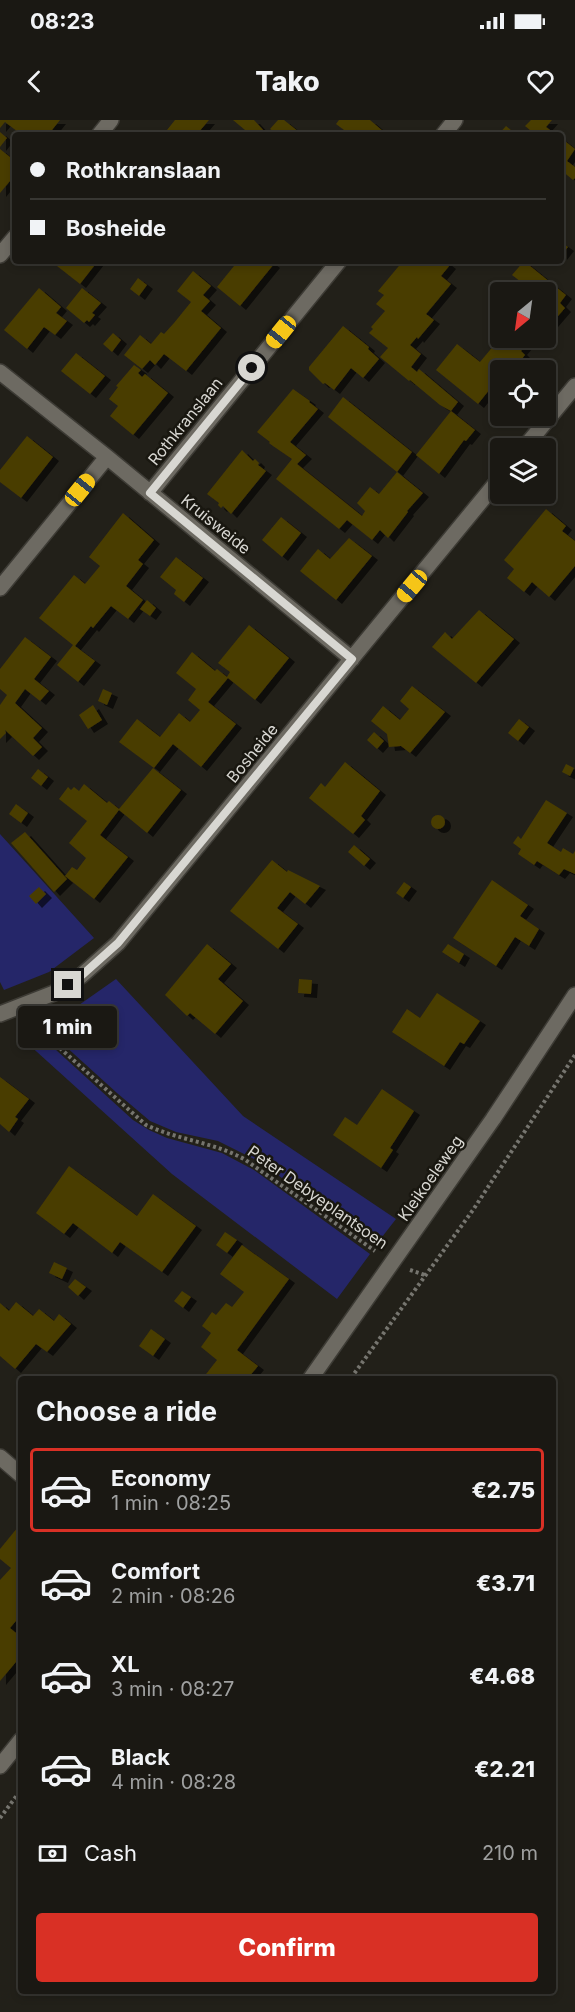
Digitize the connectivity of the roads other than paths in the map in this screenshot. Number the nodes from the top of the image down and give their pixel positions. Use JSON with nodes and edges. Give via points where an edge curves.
{"nodes":[{"id":1,"x":111,"y":120,"type":"edge"},
{"id":2,"x":455,"y":120,"type":"edge"},
{"id":3,"x":101,"y":132,"type":"edge"},
{"id":4,"x":445,"y":132,"type":"edge"},
{"id":5,"x":12,"y":241,"type":"edge"},
{"id":6,"x":0,"y":255,"type":"edge"},
{"id":7,"x":337,"y":264,"type":"edge"},
{"id":8,"x":0,"y":372,"type":"edge"},
{"id":9,"x":575,"y":386,"type":"edge"},
{"id":10,"x":532,"y":438,"type":"edge"},
{"id":11,"x":107,"y":457,"type":"junction"},
{"id":12,"x":490,"y":490,"type":"edge"},
{"id":13,"x":150,"y":493,"type":"junction"},
{"id":14,"x":0,"y":588,"type":"edge"},
{"id":15,"x":352,"y":659,"type":"junction"},
{"id":16,"x":575,"y":995,"type":"edge"},
{"id":17,"x":6,"y":1012,"type":"edge"},
{"id":18,"x":311,"y":1376,"type":"edge"},
{"id":19,"x":0,"y":1457,"type":"edge"},
{"id":20,"x":18,"y":1472,"type":"edge"},
{"id":21,"x":18,"y":1744,"type":"edge"},
{"id":22,"x":0,"y":1766,"type":"edge"}],
"edges":[{"from":1,"to":3,"type":"street"},
{"from":2,"to":4,"type":"street"},
{"from":5,"to":6,"type":"street"},
{"from":7,"to":13,"type":"street","name":"Rothkranslaan"},
{"from":8,"to":11,"type":"street","name":"Kruisweide"},
{"from":9,"to":10,"type":"street"},
{"from":11,"to":13,"type":"street","name":"Kruisweide"},
{"from":11,"to":14,"type":"street"},
{"from":12,"to":15,"type":"street","name":"Bosheide"},
{"from":13,"to":15,"type":"street","name":"Kruisweide"},
{"from":15,"to":17,"type":"street","name":"Bosheide","via":[[118,943],[81,976],[47,997]]},
{"from":16,"to":18,"type":"street","name":"Kleikoeleweg","via":[[493,1119]]},
{"from":19,"to":20,"type":"street"},
{"from":21,"to":22,"type":"street"}]}
